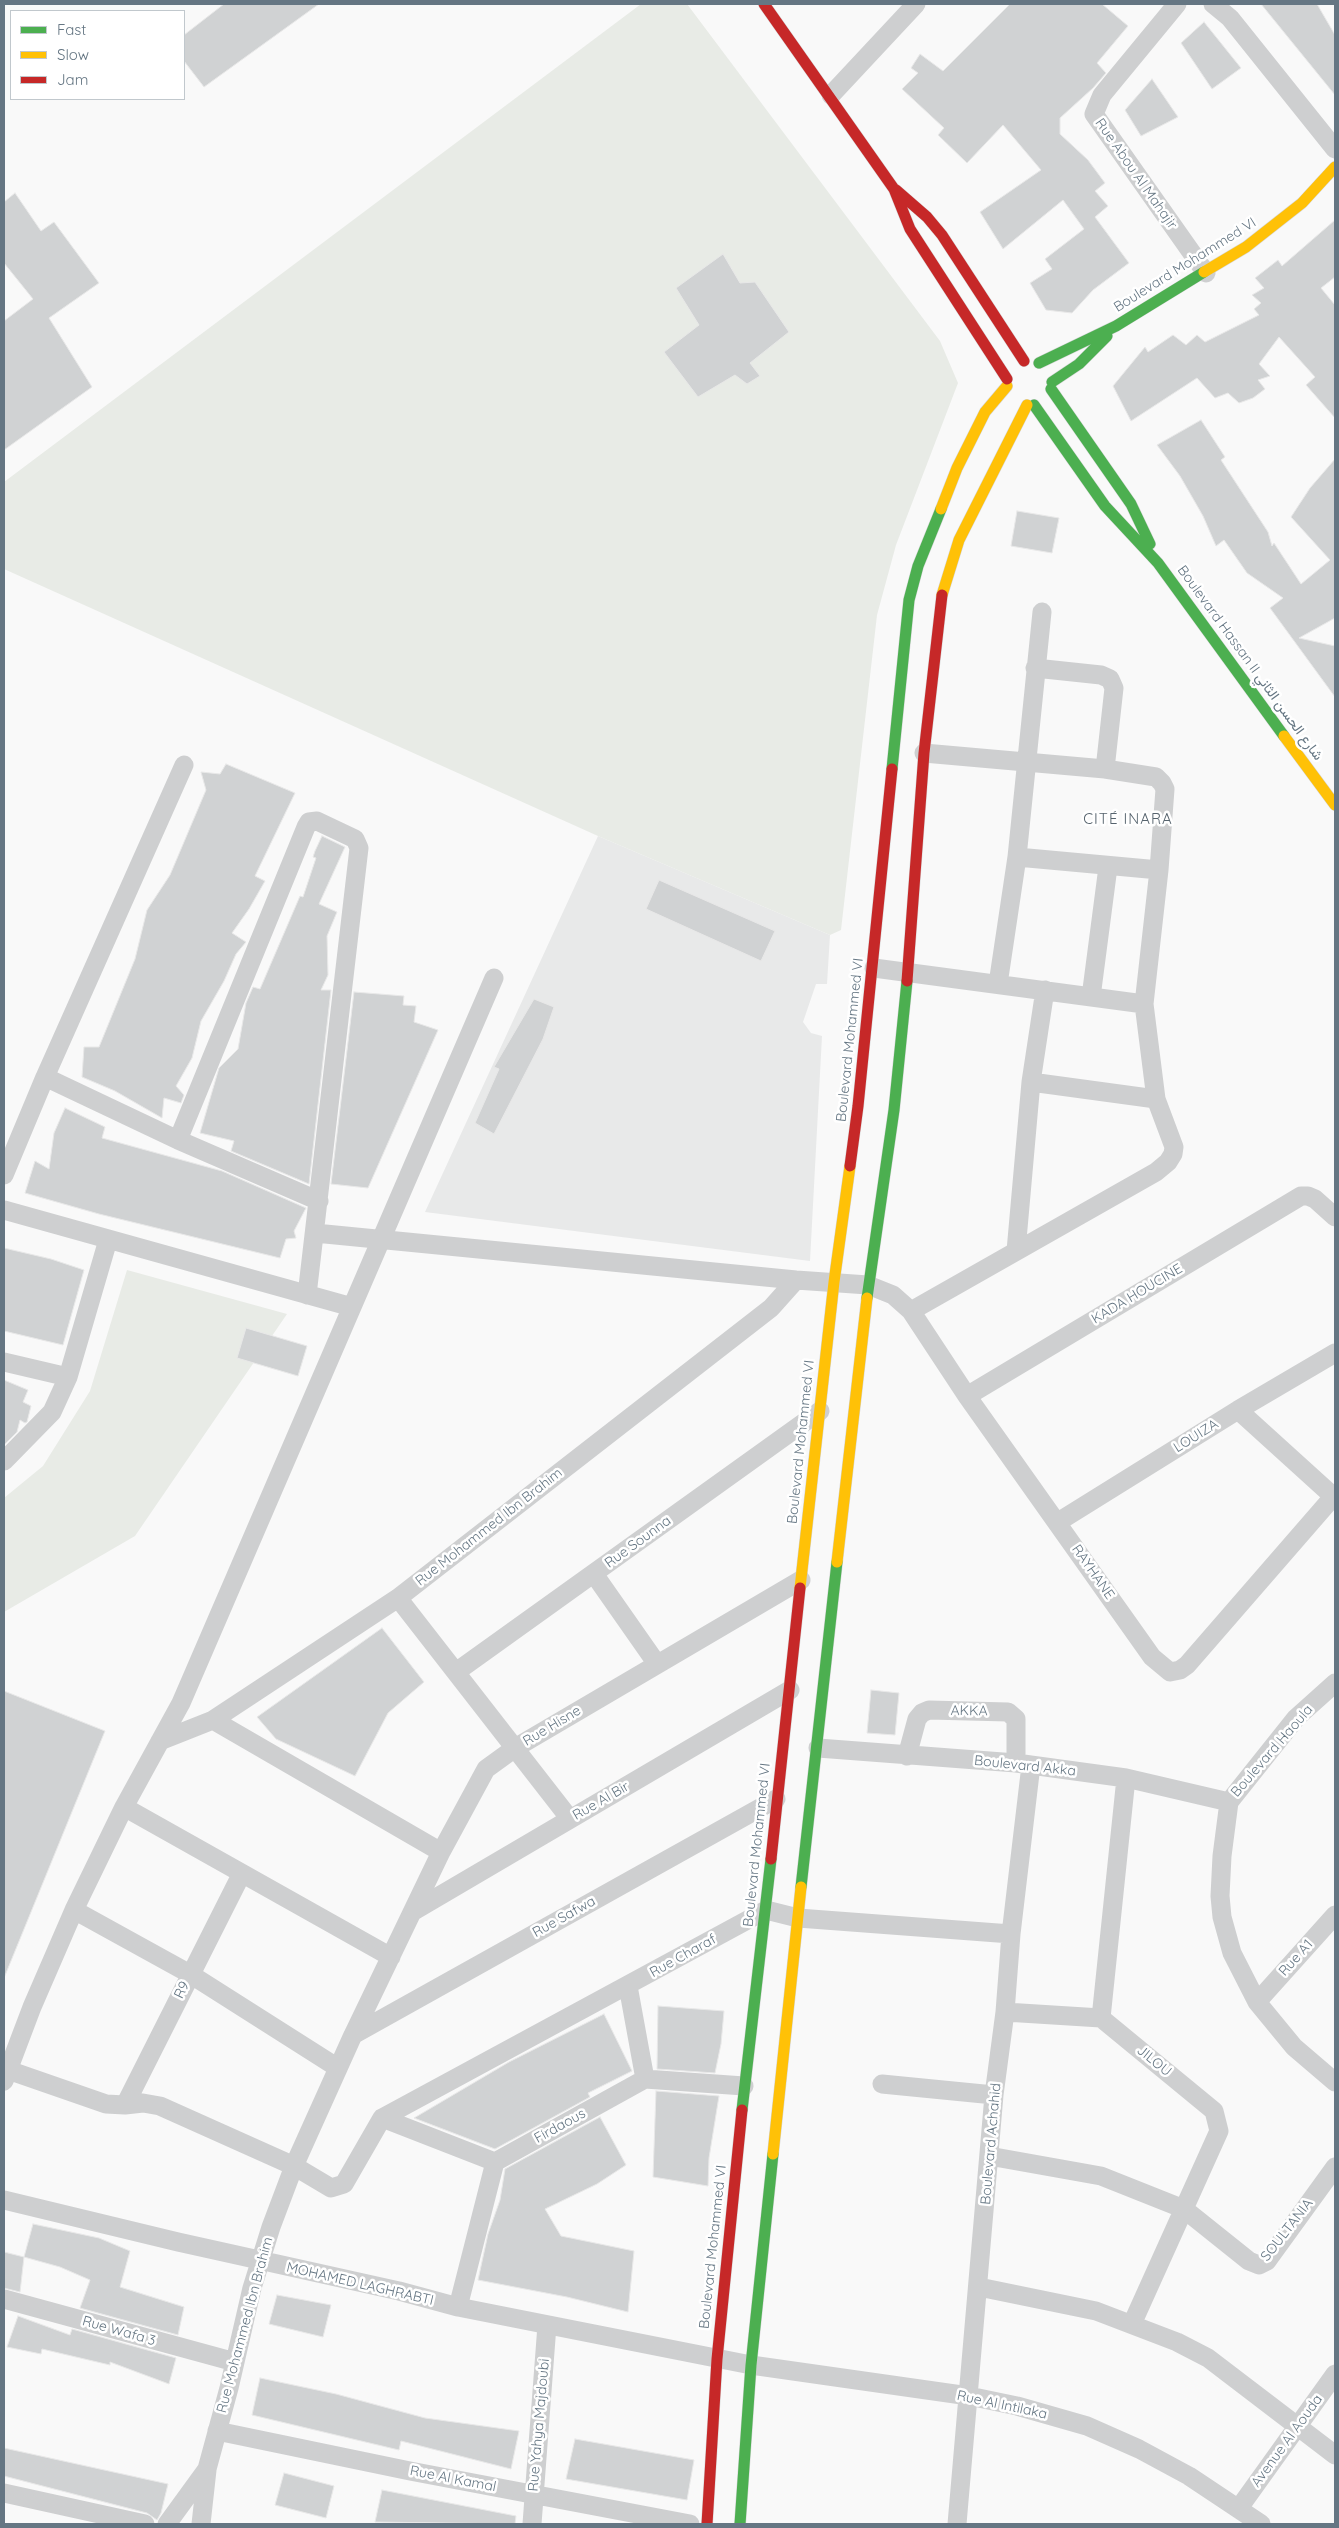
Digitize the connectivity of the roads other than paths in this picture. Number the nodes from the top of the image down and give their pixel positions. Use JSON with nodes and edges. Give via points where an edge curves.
{"nodes":[{"id":1,"x":764,"y":4,"type":"edge"},
{"id":2,"x":916,"y":4,"type":"edge"},
{"id":3,"x":1177,"y":4,"type":"edge"},
{"id":4,"x":1213,"y":4,"type":"edge"},
{"id":5,"x":831,"y":95,"type":"junction"},
{"id":6,"x":1335,"y":150,"type":"edge"},
{"id":7,"x":1335,"y":167,"type":"edge"},
{"id":8,"x":894,"y":189,"type":"junction"},
{"id":9,"x":1206,"y":273,"type":"junction"},
{"id":10,"x":1116,"y":326,"type":"junction"},
{"id":11,"x":1024,"y":361,"type":"junction"},
{"id":12,"x":1039,"y":363,"type":"junction"},
{"id":13,"x":1007,"y":383,"type":"junction"},
{"id":14,"x":1051,"y":385,"type":"junction"},
{"id":15,"x":1031,"y":405,"type":"junction"},
{"id":16,"x":1158,"y":562,"type":"junction"},
{"id":17,"x":1042,"y":612,"type":"dead end"},
{"id":18,"x":1035,"y":668,"type":"junction"},
{"id":19,"x":924,"y":753,"type":"junction"},
{"id":20,"x":1026,"y":761,"type":"junction"},
{"id":21,"x":184,"y":765,"type":"dead end"},
{"id":22,"x":1105,"y":768,"type":"junction"},
{"id":23,"x":1335,"y":805,"type":"edge"},
{"id":24,"x":1017,"y":857,"type":"junction"},
{"id":25,"x":1108,"y":867,"type":"junction"},
{"id":26,"x":1159,"y":870,"type":"junction"},
{"id":27,"x":874,"y":968,"type":"junction"},
{"id":28,"x":908,"y":972,"type":"junction"},
{"id":29,"x":494,"y":978,"type":"dead end"},
{"id":30,"x":998,"y":984,"type":"junction"},
{"id":31,"x":1045,"y":990,"type":"junction"},
{"id":32,"x":1091,"y":997,"type":"junction"},
{"id":33,"x":1144,"y":1004,"type":"junction"},
{"id":34,"x":45,"y":1077,"type":"junction"},
{"id":35,"x":1031,"y":1082,"type":"junction"},
{"id":36,"x":1156,"y":1099,"type":"junction"},
{"id":37,"x":178,"y":1140,"type":"junction"},
{"id":38,"x":4,"y":1175,"type":"edge"},
{"id":39,"x":320,"y":1201,"type":"junction"},
{"id":40,"x":4,"y":1210,"type":"edge"},
{"id":41,"x":1335,"y":1217,"type":"edge"},
{"id":42,"x":315,"y":1233,"type":"junction"},
{"id":43,"x":108,"y":1240,"type":"junction"},
{"id":44,"x":381,"y":1240,"type":"junction"},
{"id":45,"x":1016,"y":1251,"type":"junction"},
{"id":46,"x":796,"y":1280,"type":"junction"},
{"id":47,"x":834,"y":1282,"type":"junction"},
{"id":48,"x":868,"y":1285,"type":"junction"},
{"id":49,"x":307,"y":1295,"type":"junction"},
{"id":50,"x":352,"y":1307,"type":"junction"},
{"id":51,"x":911,"y":1311,"type":"junction"},
{"id":52,"x":1335,"y":1353,"type":"edge"},
{"id":53,"x":4,"y":1362,"type":"edge"},
{"id":54,"x":68,"y":1378,"type":"junction"},
{"id":55,"x":967,"y":1396,"type":"junction"},
{"id":56,"x":1238,"y":1410,"type":"junction"},
{"id":57,"x":820,"y":1411,"type":"junction"},
{"id":58,"x":4,"y":1461,"type":"edge"},
{"id":59,"x":1334,"y":1498,"type":"edge"},
{"id":60,"x":1058,"y":1522,"type":"junction"},
{"id":61,"x":594,"y":1574,"type":"junction"},
{"id":62,"x":801,"y":1580,"type":"junction"},
{"id":63,"x":398,"y":1598,"type":"junction"},
{"id":64,"x":657,"y":1664,"type":"junction"},
{"id":65,"x":456,"y":1672,"type":"junction"},
{"id":66,"x":1335,"y":1683,"type":"edge"},
{"id":67,"x":790,"y":1690,"type":"junction"},
{"id":68,"x":213,"y":1720,"type":"junction"},
{"id":69,"x":160,"y":1741,"type":"junction"},
{"id":70,"x":515,"y":1748,"type":"junction"},
{"id":71,"x":818,"y":1748,"type":"junction"},
{"id":72,"x":907,"y":1756,"type":"junction"},
{"id":73,"x":1023,"y":1764,"type":"junction"},
{"id":74,"x":1126,"y":1778,"type":"junction"},
{"id":75,"x":776,"y":1799,"type":"junction"},
{"id":76,"x":1229,"y":1802,"type":"junction"},
{"id":77,"x":124,"y":1807,"type":"junction"},
{"id":78,"x":570,"y":1820,"type":"junction"},
{"id":79,"x":440,"y":1852,"type":"junction"},
{"id":80,"x":241,"y":1875,"type":"junction"},
{"id":81,"x":74,"y":1910,"type":"junction"},
{"id":82,"x":766,"y":1910,"type":"junction"},
{"id":83,"x":412,"y":1912,"type":"junction"},
{"id":84,"x":1335,"y":1915,"type":"edge"},
{"id":85,"x":798,"y":1918,"type":"junction"},
{"id":86,"x":1011,"y":1934,"type":"junction"},
{"id":87,"x":391,"y":1957,"type":"junction"},
{"id":88,"x":190,"y":1974,"type":"junction"},
{"id":89,"x":628,"y":1986,"type":"junction"},
{"id":90,"x":1257,"y":2002,"type":"junction"},
{"id":91,"x":1005,"y":2012,"type":"junction"},
{"id":92,"x":1101,"y":2018,"type":"junction"},
{"id":93,"x":353,"y":2035,"type":"junction"},
{"id":94,"x":338,"y":2068,"type":"junction"},
{"id":95,"x":6,"y":2075,"type":"edge"},
{"id":96,"x":645,"y":2079,"type":"junction"},
{"id":97,"x":1335,"y":2082,"type":"edge"},
{"id":98,"x":882,"y":2084,"type":"dead end"},
{"id":99,"x":744,"y":2086,"type":"junction"},
{"id":100,"x":994,"y":2095,"type":"junction"},
{"id":101,"x":125,"y":2105,"type":"junction"},
{"id":102,"x":382,"y":2118,"type":"junction"},
{"id":103,"x":989,"y":2156,"type":"junction"},
{"id":104,"x":495,"y":2162,"type":"junction"},
{"id":105,"x":294,"y":2166,"type":"junction"},
{"id":106,"x":1335,"y":2166,"type":"edge"},
{"id":107,"x":4,"y":2200,"type":"edge"},
{"id":108,"x":1184,"y":2209,"type":"junction"},
{"id":109,"x":260,"y":2261,"type":"junction"},
{"id":110,"x":979,"y":2287,"type":"junction"},
{"id":111,"x":4,"y":2299,"type":"edge"},
{"id":112,"x":458,"y":2307,"type":"junction"},
{"id":113,"x":1132,"y":2324,"type":"junction"},
{"id":114,"x":546,"y":2325,"type":"junction"},
{"id":115,"x":718,"y":2360,"type":"junction"},
{"id":116,"x":235,"y":2362,"type":"junction"},
{"id":117,"x":751,"y":2365,"type":"junction"},
{"id":118,"x":1335,"y":2374,"type":"edge"},
{"id":119,"x":969,"y":2396,"type":"junction"},
{"id":120,"x":1296,"y":2425,"type":"junction"},
{"id":121,"x":217,"y":2431,"type":"junction"},
{"id":122,"x":1335,"y":2455,"type":"edge"},
{"id":123,"x":207,"y":2469,"type":"junction"},
{"id":124,"x":4,"y":2493,"type":"edge"},
{"id":125,"x":533,"y":2494,"type":"junction"},
{"id":126,"x":1239,"y":2508,"type":"junction"},
{"id":127,"x":145,"y":2524,"type":"edge"},
{"id":128,"x":167,"y":2524,"type":"edge"},
{"id":129,"x":201,"y":2524,"type":"edge"},
{"id":130,"x":532,"y":2524,"type":"edge"},
{"id":131,"x":690,"y":2524,"type":"edge"},
{"id":132,"x":707,"y":2524,"type":"edge"},
{"id":133,"x":740,"y":2524,"type":"edge"},
{"id":134,"x":957,"y":2524,"type":"edge"},
{"id":135,"x":1261,"y":2524,"type":"edge"}],
"edges":[{"from":1,"to":5,"type":"main road"},
{"from":2,"to":5,"type":"street"},
{"from":3,"to":9,"type":"street","name":"Rue Abou Al Mahajir","via":[[1102,95],[1094,114]]},
{"from":4,"to":6,"type":"street","via":[[1230,18]]},
{"from":5,"to":8,"type":"main road"},
{"from":7,"to":9,"type":"main road","name":"Boulevard Mohammed VI","via":[[1279,222]]},
{"from":8,"to":11,"type":"main road","via":[[927,217],[942,236]]},
{"from":8,"to":13,"type":"main road","via":[[910,229]]},
{"from":9,"to":10,"type":"main road","name":"Boulevard Mohammed VI"},
{"from":10,"to":12,"type":"main road","name":"Boulevard Mohammed VI"},
{"from":10,"to":14,"type":"main road","name":"Boulevard Mohammed VI","via":[[1084,359]]},
{"from":11,"to":12,"type":"main road"},
{"from":11,"to":13,"type":"main road","via":[[1012,368]]},
{"from":12,"to":14,"type":"main road","via":[[1050,374]]},
{"from":13,"to":15,"type":"main road","via":[[1014,399]]},
{"from":13,"to":27,"type":"main road","name":"Boulevard Mohammed VI","via":[[985,412],[957,468],[918,566],[910,600]]},
{"from":14,"to":15,"type":"main road","via":[[1045,399]]},
{"from":14,"to":16,"type":"main road","name":"Boulevard Hassan II شارع الحسن الثاني","via":[[1131,504]]},
{"from":15,"to":16,"type":"main road","name":"Boulevard Hassan II شارع الحسن الثاني","via":[[1106,506]]},
{"from":15,"to":19,"type":"main road","via":[[963,532],[945,579],[938,607]]},
{"from":16,"to":23,"type":"main road","name":"Boulevard Hassan II شارع الحسن الثاني"},
{"from":17,"to":18,"type":"street"},
{"from":18,"to":20,"type":"street"},
{"from":18,"to":22,"type":"street","via":[[1101,675],[1110,679],[1114,688]]},
{"from":19,"to":20,"type":"street"},
{"from":19,"to":28,"type":"main road"},
{"from":20,"to":22,"type":"street"},
{"from":20,"to":24,"type":"street"},
{"from":21,"to":34,"type":"street"},
{"from":22,"to":26,"type":"street","via":[[1156,777],[1162,783],[1165,790]]},
{"from":24,"to":25,"type":"street"},
{"from":24,"to":30,"type":"street"},
{"from":25,"to":26,"type":"street"},
{"from":25,"to":32,"type":"street"},
{"from":26,"to":33,"type":"street"},
{"from":27,"to":28,"type":"street"},
{"from":27,"to":47,"type":"main road","name":"Boulevard Mohammed VI"},
{"from":28,"to":30,"type":"street"},
{"from":28,"to":48,"type":"main road","via":[[894,1110]]},
{"from":29,"to":44,"type":"street"},
{"from":30,"to":31,"type":"street"},
{"from":31,"to":32,"type":"street"},
{"from":31,"to":35,"type":"street"},
{"from":32,"to":33,"type":"street"},
{"from":33,"to":36,"type":"street"},
{"from":34,"to":37,"type":"street"},
{"from":34,"to":38,"type":"street"},
{"from":35,"to":36,"type":"street"},
{"from":35,"to":45,"type":"street"},
{"from":36,"to":45,"type":"street","via":[[1174,1147],[1168,1162],[1156,1172]]},
{"from":37,"to":39,"type":"street"},
{"from":37,"to":39,"type":"street","via":[[306,827],[309,822],[317,821],[355,839],[359,848]]},
{"from":39,"to":42,"type":"street"},
{"from":40,"to":43,"type":"street"},
{"from":41,"to":55,"type":"street","name":"KADA HOUCINE","via":[[1308,1196],[1301,1196]]},
{"from":42,"to":44,"type":"street","name":"RAYHANE"},
{"from":42,"to":49,"type":"street"},
{"from":43,"to":49,"type":"street"},
{"from":43,"to":54,"type":"street"},
{"from":44,"to":46,"type":"street","name":"RAYHANE"},
{"from":44,"to":50,"type":"street"},
{"from":45,"to":51,"type":"street"},
{"from":46,"to":47,"type":"street","name":"RAYHANE"},
{"from":46,"to":63,"type":"street","name":"Rue Mohammed Ibn Brahim","via":[[771,1308]]},
{"from":47,"to":48,"type":"street","name":"RAYHANE"},
{"from":47,"to":57,"type":"main road","name":"Boulevard Mohammed VI"},
{"from":48,"to":51,"type":"street","name":"RAYHANE","via":[[893,1295]]},
{"from":48,"to":71,"type":"main road"},
{"from":49,"to":50,"type":"street"},
{"from":50,"to":69,"type":"street","via":[[180,1703]]},
{"from":51,"to":55,"type":"street","name":"RAYHANE"},
{"from":52,"to":56,"type":"street","name":"LOUIZA"},
{"from":53,"to":54,"type":"street"},
{"from":54,"to":58,"type":"street","via":[[52,1412]]},
{"from":55,"to":60,"type":"street","name":"RAYHANE"},
{"from":56,"to":59,"type":"street"},
{"from":56,"to":60,"type":"street","name":"LOUIZA"},
{"from":57,"to":61,"type":"street","name":"Rue Sounna"},
{"from":57,"to":62,"type":"main road","name":"Boulevard Mohammed VI"},
{"from":59,"to":60,"type":"street","name":"RAYHANE","via":[[1187,1665],[1170,1672],[1152,1657]]},
{"from":61,"to":64,"type":"street"},
{"from":61,"to":65,"type":"street","name":"Rue Sounna"},
{"from":62,"to":64,"type":"street","name":"Rue Hisne"},
{"from":62,"to":67,"type":"main road","name":"Boulevard Mohammed VI"},
{"from":63,"to":65,"type":"street"},
{"from":63,"to":68,"type":"street","name":"Rue Mohammed Ibn Brahim"},
{"from":64,"to":70,"type":"street","name":"Rue Hisne"},
{"from":65,"to":70,"type":"street"},
{"from":66,"to":76,"type":"street","name":"Boulevard Haoula","via":[[1296,1718]]},
{"from":67,"to":75,"type":"main road","name":"Boulevard Mohammed VI"},
{"from":67,"to":78,"type":"street","name":"Rue Al Bir"},
{"from":68,"to":69,"type":"street","name":"Rue Mohammed Ibn Brahim"},
{"from":68,"to":79,"type":"street"},
{"from":69,"to":77,"type":"street"},
{"from":70,"to":78,"type":"street"},
{"from":70,"to":79,"type":"street","name":"Rue Hisne","via":[[486,1769]]},
{"from":71,"to":72,"type":"street","name":"Boulevard Akka"},
{"from":71,"to":85,"type":"main road"},
{"from":72,"to":73,"type":"street","name":"Boulevard Akka"},
{"from":72,"to":73,"type":"street","name":"AKKA","via":[[917,1718],[922,1712],[1008,1712],[1016,1719]]},
{"from":73,"to":74,"type":"street","name":"Boulevard Akka"},
{"from":73,"to":86,"type":"street","name":"Boulevard Achahid"},
{"from":74,"to":76,"type":"street","name":"Boulevard Akka"},
{"from":74,"to":92,"type":"street"},
{"from":75,"to":82,"type":"main road","name":"Boulevard Mohammed VI"},
{"from":75,"to":93,"type":"street","name":"Rue Safwa"},
{"from":76,"to":90,"type":"street","name":"Boulevard Haoula","via":[[1221,1876],[1222,1917],[1232,1953]]},
{"from":77,"to":80,"type":"street"},
{"from":77,"to":81,"type":"street"},
{"from":78,"to":83,"type":"street","name":"Rue Al Bir"},
{"from":79,"to":83,"type":"street","name":"Rue Hisne"},
{"from":80,"to":87,"type":"street"},
{"from":80,"to":88,"type":"street","name":"R9"},
{"from":81,"to":88,"type":"street"},
{"from":81,"to":95,"type":"street"},
{"from":82,"to":85,"type":"street"},
{"from":82,"to":89,"type":"street","name":"Rue Charaf"},
{"from":82,"to":99,"type":"main road","name":"Boulevard Mohammed VI"},
{"from":83,"to":87,"type":"street","name":"Rue Hisne"},
{"from":84,"to":90,"type":"street","name":"Rue A1"},
{"from":85,"to":86,"type":"street"},
{"from":85,"to":117,"type":"main road"},
{"from":86,"to":91,"type":"street","name":"Boulevard Achahid"},
{"from":87,"to":93,"type":"street","name":"Rue Mohammed Ibn Brahim"},
{"from":88,"to":94,"type":"street"},
{"from":88,"to":101,"type":"street","name":"R9"},
{"from":89,"to":96,"type":"street"},
{"from":89,"to":102,"type":"street","name":"Rue Charaf"},
{"from":90,"to":97,"type":"street","name":"Boulevard Haoula","via":[[1294,2047]]},
{"from":91,"to":92,"type":"street"},
{"from":91,"to":100,"type":"street","name":"Boulevard Achahid"},
{"from":92,"to":108,"type":"street","name":"JILOU","via":[[1214,2111],[1219,2131]]},
{"from":93,"to":94,"type":"street","name":"Rue Mohammed Ibn Brahim"},
{"from":94,"to":105,"type":"street","name":"Rue Mohammed Ibn Brahim"},
{"from":95,"to":101,"type":"street","via":[[106,2104]]},
{"from":96,"to":99,"type":"street"},
{"from":96,"to":104,"type":"street","name":"Firdaous"},
{"from":98,"to":100,"type":"street"},
{"from":99,"to":115,"type":"main road","name":"Boulevard Mohammed VI"},
{"from":100,"to":103,"type":"street","name":"Boulevard Achahid"},
{"from":101,"to":105,"type":"street","via":[[143,2103],[160,2106]]},
{"from":102,"to":104,"type":"street"},
{"from":102,"to":105,"type":"street","via":[[344,2184],[331,2188]]},
{"from":103,"to":108,"type":"street","via":[[1101,2176]]},
{"from":103,"to":110,"type":"street","name":"Boulevard Achahid"},
{"from":104,"to":112,"type":"street"},
{"from":105,"to":109,"type":"street","name":"Rue Mohammed Ibn Brahim"},
{"from":106,"to":108,"type":"street","name":"SOULTANIA","via":[[1267,2261],[1259,2265],[1249,2261]]},
{"from":107,"to":109,"type":"street","name":"MOHAMED LAGHRABTI"},
{"from":108,"to":113,"type":"street","name":"JILOU"},
{"from":109,"to":112,"type":"street","name":"MOHAMED LAGHRABTI"},
{"from":109,"to":116,"type":"street","name":"Rue Mohammed Ibn Brahim"},
{"from":110,"to":113,"type":"street","via":[[1096,2311]]},
{"from":110,"to":119,"type":"street","name":"Boulevard Achahid"},
{"from":111,"to":116,"type":"street","name":"Rue Wafa 3"},
{"from":112,"to":114,"type":"street","name":"MOHAMED LAGHRABTI"},
{"from":113,"to":120,"type":"street","via":[[1208,2358]]},
{"from":114,"to":115,"type":"street","name":"MOHAMED LAGHRABTI"},
{"from":114,"to":125,"type":"street","name":"Rue Yahya Majdoubi"},
{"from":115,"to":117,"type":"street","name":"Rue Al Intilaka"},
{"from":115,"to":132,"type":"main road","name":"Boulevard Mohammed VI"},
{"from":116,"to":121,"type":"street","name":"Rue Mohammed Ibn Brahim"},
{"from":117,"to":119,"type":"street","name":"Rue Al Intilaka"},
{"from":117,"to":133,"type":"main road"},
{"from":118,"to":120,"type":"street","name":"Avenue Al Aouda"},
{"from":119,"to":126,"type":"street","name":"Rue Al Intilaka","via":[[1087,2426],[1139,2449]]},
{"from":119,"to":134,"type":"street","name":"Boulevard Achahid"},
{"from":120,"to":122,"type":"street"},
{"from":120,"to":126,"type":"street","name":"Avenue Al Aouda"},
{"from":121,"to":123,"type":"street","name":"Rue Mohammed Ibn Brahim"},
{"from":121,"to":125,"type":"street","name":"Rue Al Kamal"},
{"from":123,"to":128,"type":"street","name":"Rue Mohammed Ibn Brahim"},
{"from":123,"to":129,"type":"street"},
{"from":124,"to":127,"type":"street"},
{"from":125,"to":130,"type":"street","name":"Rue Yahya Majdoubi"},
{"from":125,"to":131,"type":"street","name":"Rue Al Kamal"},
{"from":126,"to":135,"type":"street","name":"Rue Al Intilaka"}]}
